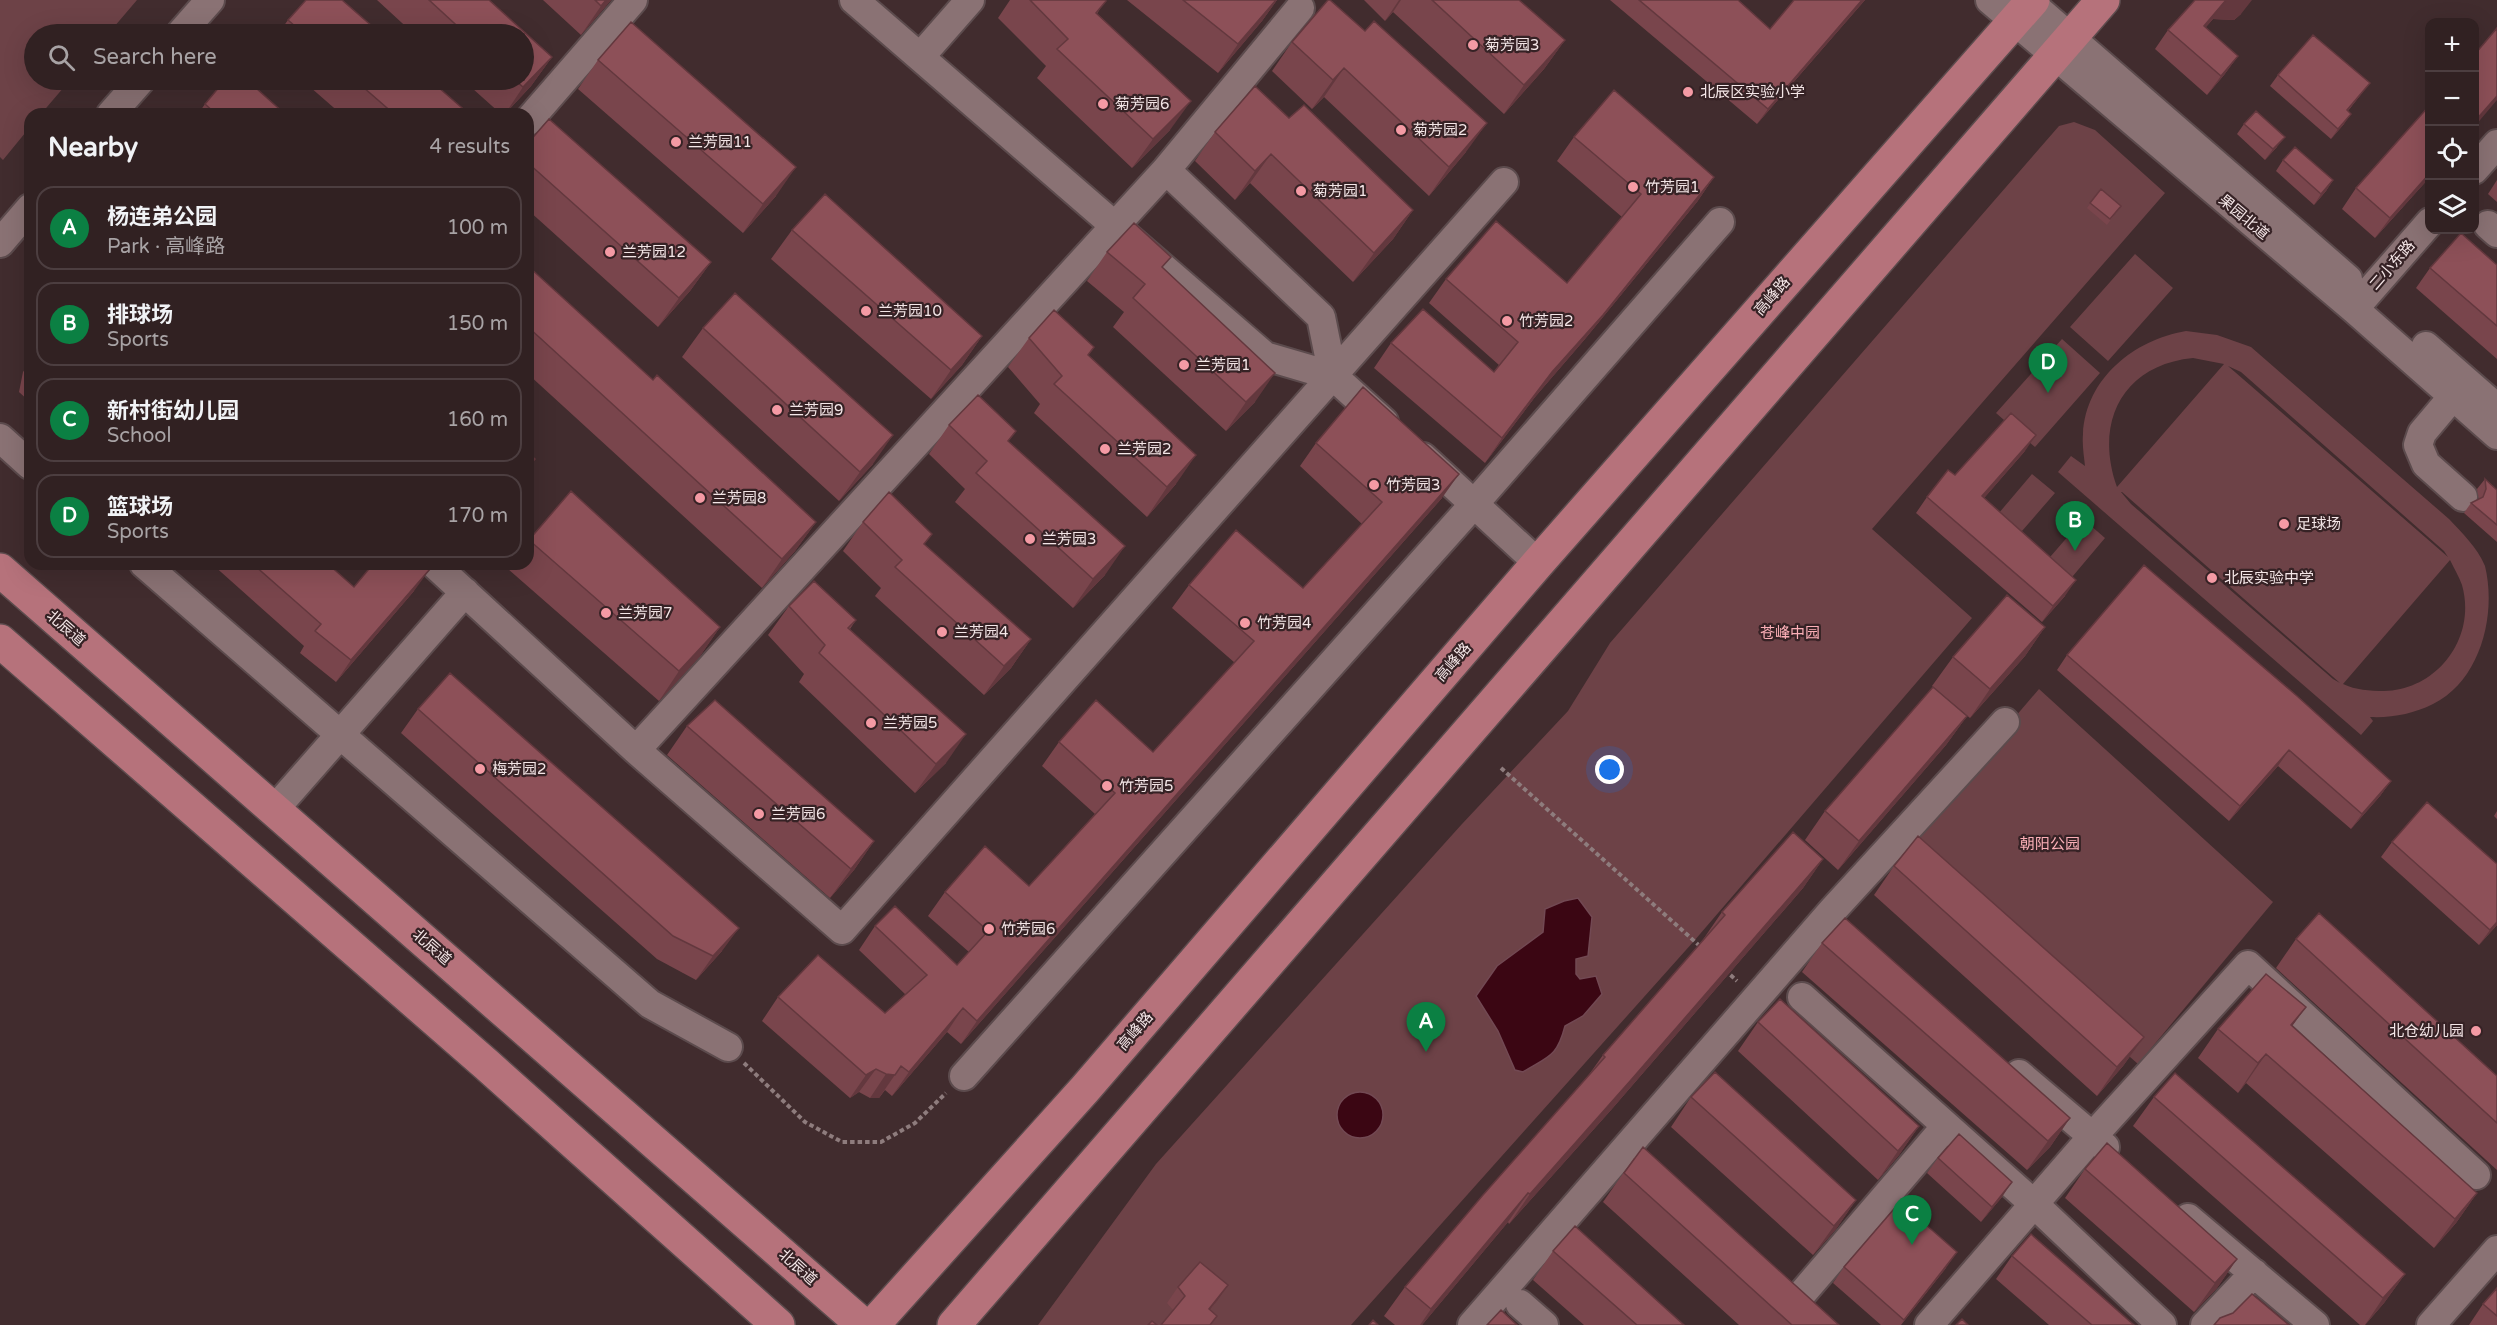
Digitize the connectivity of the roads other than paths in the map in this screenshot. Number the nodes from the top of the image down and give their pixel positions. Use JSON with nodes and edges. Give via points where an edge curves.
{"nodes":[{"id":1,"x":210,"y":0,"type":"edge"},
{"id":2,"x":633,"y":0,"type":"edge"},
{"id":3,"x":854,"y":0,"type":"edge"},
{"id":4,"x":970,"y":0,"type":"edge"},
{"id":5,"x":1990,"y":0,"type":"edge"},
{"id":6,"x":2103,"y":0,"type":"edge"},
{"id":7,"x":2026,"y":6,"type":"edge"},
{"id":8,"x":1300,"y":8,"type":"dead end"},
{"id":9,"x":189,"y":24,"type":"edge"},
{"id":10,"x":2063,"y":47,"type":"junction"},
{"id":11,"x":920,"y":57,"type":"junction"},
{"id":12,"x":132,"y":90,"type":"edge"},
{"id":13,"x":116,"y":108,"type":"edge"},
{"id":14,"x":534,"y":114,"type":"edge"},
{"id":15,"x":2497,"y":144,"type":"edge"},
{"id":16,"x":2479,"y":165,"type":"edge"},
{"id":17,"x":1166,"y":170,"type":"junction"},
{"id":18,"x":1504,"y":182,"type":"dead end"},
{"id":19,"x":24,"y":215,"type":"edge"},
{"id":20,"x":1720,"y":222,"type":"dead end"},
{"id":21,"x":1114,"y":226,"type":"junction"},
{"id":22,"x":2425,"y":228,"type":"edge"},
{"id":23,"x":0,"y":243,"type":"edge"},
{"id":24,"x":2360,"y":302,"type":"junction"},
{"id":25,"x":1333,"y":376,"type":"junction"},
{"id":26,"x":2459,"y":389,"type":"junction"},
{"id":27,"x":2497,"y":408,"type":"edge"},
{"id":28,"x":2497,"y":435,"type":"edge"},
{"id":29,"x":0,"y":438,"type":"edge"},
{"id":30,"x":24,"y":460,"type":"edge"},
{"id":31,"x":2463,"y":497,"type":"dead end"},
{"id":32,"x":1474,"y":504,"type":"junction"},
{"id":33,"x":1538,"y":563,"type":"junction"},
{"id":34,"x":0,"y":570,"type":"edge"},
{"id":35,"x":151,"y":570,"type":"edge"},
{"id":36,"x":441,"y":570,"type":"edge"},
{"id":37,"x":465,"y":592,"type":"junction"},
{"id":38,"x":0,"y":641,"type":"edge"},
{"id":39,"x":2005,"y":722,"type":"dead end"},
{"id":40,"x":340,"y":736,"type":"junction"},
{"id":41,"x":636,"y":750,"type":"junction"},
{"id":42,"x":274,"y":810,"type":"junction"},
{"id":43,"x":1802,"y":997,"type":"dead end"},
{"id":44,"x":728,"y":1047,"type":"road end"},
{"id":45,"x":2002,"y":1059,"type":"edge"},
{"id":46,"x":964,"y":1076,"type":"road end"},
{"id":47,"x":1946,"y":1125,"type":"junction"},
{"id":48,"x":2092,"y":1137,"type":"junction"},
{"id":49,"x":2128,"y":1167,"type":"edge"},
{"id":50,"x":2476,"y":1174,"type":"dead end"},
{"id":51,"x":2164,"y":1197,"type":"edge"},
{"id":52,"x":2034,"y":1204,"type":"junction"},
{"id":53,"x":2497,"y":1250,"type":"edge"},
{"id":54,"x":2254,"y":1273,"type":"junction"},
{"id":55,"x":1801,"y":1295,"type":"edge"},
{"id":56,"x":1520,"y":1304,"type":"dead end"},
{"id":57,"x":778,"y":1325,"type":"edge"},
{"id":58,"x":863,"y":1325,"type":"edge"},
{"id":59,"x":873,"y":1325,"type":"edge"},
{"id":60,"x":954,"y":1325,"type":"edge"},
{"id":61,"x":1472,"y":1325,"type":"edge"},
{"id":62,"x":1544,"y":1325,"type":"edge"},
{"id":63,"x":1929,"y":1325,"type":"edge"},
{"id":64,"x":2162,"y":1325,"type":"edge"},
{"id":65,"x":2205,"y":1325,"type":"edge"},
{"id":66,"x":2315,"y":1325,"type":"edge"},
{"id":67,"x":2432,"y":1325,"type":"edge"}],
"edges":[{"from":1,"to":9,"type":"street"},
{"from":2,"to":14,"type":"street"},
{"from":3,"to":11,"type":"street"},
{"from":4,"to":11,"type":"street"},
{"from":5,"to":7,"type":"street","name":"果园北道"},
{"from":6,"to":10,"type":"main road"},
{"from":7,"to":10,"type":"street","name":"果园北道"},
{"from":7,"to":33,"type":"main road","name":"高峰路"},
{"from":8,"to":17,"type":"street"},
{"from":10,"to":24,"type":"street","name":"果园北道"},
{"from":10,"to":60,"type":"main road"},
{"from":11,"to":21,"type":"street"},
{"from":12,"to":13,"type":"street"},
{"from":15,"to":16,"type":"street"},
{"from":17,"to":21,"type":"street"},
{"from":17,"to":25,"type":"street","via":[[1321,317]]},
{"from":18,"to":25,"type":"street"},
{"from":19,"to":23,"type":"street"},
{"from":20,"to":32,"type":"street"},
{"from":21,"to":25,"type":"street","via":[[1265,356]]},
{"from":21,"to":41,"type":"street"},
{"from":22,"to":24,"type":"street","name":"二小东路"},
{"from":24,"to":26,"type":"street","name":"果园北道"},
{"from":25,"to":32,"type":"street"},
{"from":25,"to":41,"type":"street","via":[[842,930]]},
{"from":26,"to":27,"type":"street","name":"果园北道"},
{"from":26,"to":28,"type":"street","name":"果园北道"},
{"from":26,"to":31,"type":"street","via":[[2421,435],[2418,449],[2426,465]]},
{"from":29,"to":30,"type":"street"},
{"from":32,"to":33,"type":"street"},
{"from":32,"to":46,"type":"street"},
{"from":33,"to":59,"type":"main road","name":"高峰路","via":[[1085,1089]]},
{"from":34,"to":42,"type":"main road","name":"北辰道"},
{"from":35,"to":40,"type":"street"},
{"from":36,"to":37,"type":"street"},
{"from":37,"to":40,"type":"street"},
{"from":37,"to":41,"type":"street"},
{"from":38,"to":57,"type":"main road","via":[[487,1065]]},
{"from":39,"to":61,"type":"street","via":[[1841,918]]},
{"from":40,"to":42,"type":"street"},
{"from":40,"to":44,"type":"street","via":[[650,1004]]},
{"from":42,"to":58,"type":"main road","name":"北辰道"},
{"from":43,"to":47,"type":"street"},
{"from":45,"to":48,"type":"street"},
{"from":47,"to":52,"type":"street"},
{"from":47,"to":55,"type":"street"},
{"from":48,"to":49,"type":"street"},
{"from":48,"to":50,"type":"street","via":[[2248,965]]},
{"from":48,"to":52,"type":"street"},
{"from":51,"to":54,"type":"street"},
{"from":52,"to":63,"type":"street"},
{"from":52,"to":64,"type":"street"},
{"from":53,"to":67,"type":"street"},
{"from":54,"to":65,"type":"street"},
{"from":54,"to":66,"type":"street"},
{"from":56,"to":62,"type":"street"}]}
